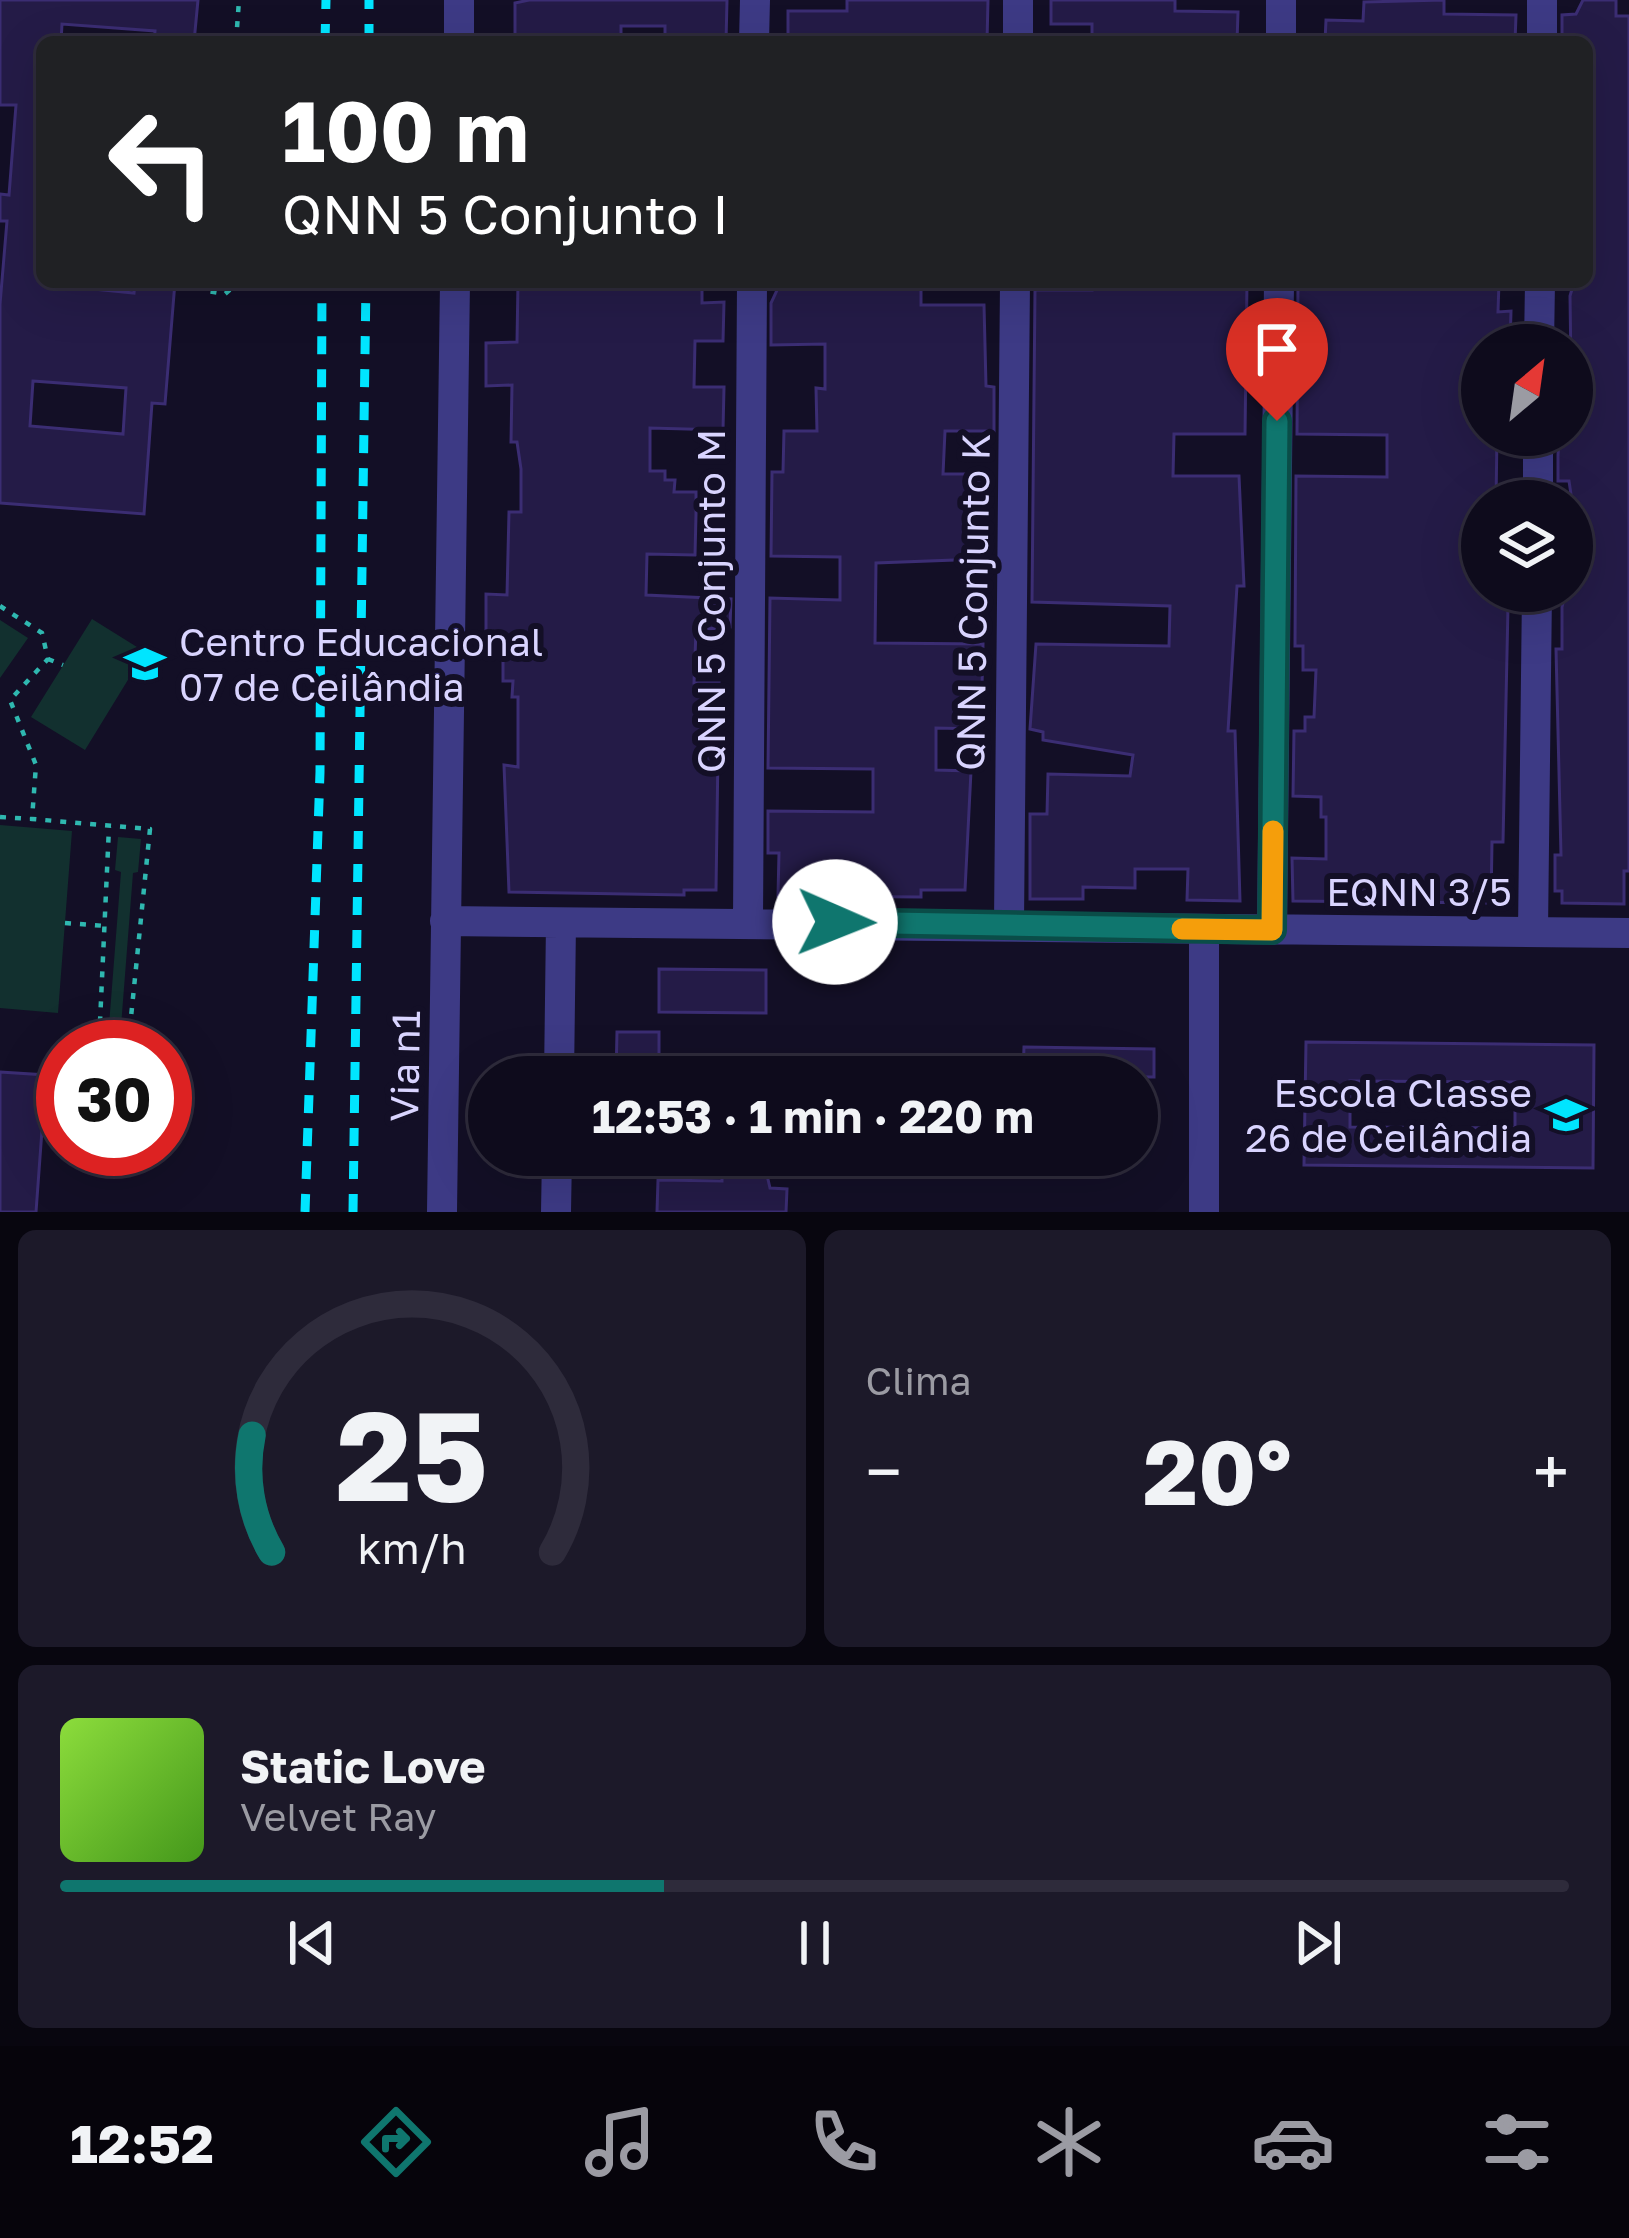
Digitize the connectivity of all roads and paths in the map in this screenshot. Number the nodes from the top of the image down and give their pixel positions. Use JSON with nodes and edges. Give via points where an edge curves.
{"nodes":[{"id":1,"x":239,"y":0,"type":"edge"},
{"id":2,"x":459,"y":0,"type":"edge"},
{"id":3,"x":754,"y":0,"type":"edge"},
{"id":4,"x":1018,"y":0,"type":"edge"},
{"id":5,"x":1281,"y":0,"type":"edge"},
{"id":6,"x":1543,"y":0,"type":"edge"},
{"id":7,"x":236,"y":36,"type":"edge"},
{"id":8,"x":458,"y":36,"type":"edge"},
{"id":9,"x":754,"y":36,"type":"edge"},
{"id":10,"x":1018,"y":36,"type":"edge"},
{"id":11,"x":1281,"y":36,"type":"edge"},
{"id":12,"x":1542,"y":36,"type":"edge"},
{"id":13,"x":455,"y":288,"type":"edge"},
{"id":14,"x":752,"y":288,"type":"edge"},
{"id":15,"x":1015,"y":288,"type":"edge"},
{"id":16,"x":1279,"y":288,"type":"edge"},
{"id":17,"x":1540,"y":288,"type":"edge"},
{"id":18,"x":1539,"y":324,"type":"edge"},
{"id":19,"x":0,"y":606,"type":"edge"},
{"id":20,"x":1537,"y":612,"type":"edge"},
{"id":21,"x":48,"y":659,"type":"junction"},
{"id":22,"x":63,"y":665,"type":"dead end"},
{"id":23,"x":0,"y":694,"type":"edge"},
{"id":24,"x":10,"y":700,"type":"junction"},
{"id":25,"x":0,"y":817,"type":"edge"},
{"id":26,"x":32,"y":819,"type":"junction"},
{"id":27,"x":109,"y":827,"type":"junction"},
{"id":28,"x":445,"y":921,"type":"junction"},
{"id":29,"x":748,"y":921,"type":"junction"},
{"id":30,"x":65,"y":923,"type":"dead end"},
{"id":31,"x":561,"y":923,"type":"junction"},
{"id":32,"x":1010,"y":923,"type":"junction"},
{"id":33,"x":106,"y":926,"type":"junction"},
{"id":34,"x":1204,"y":930,"type":"junction"},
{"id":35,"x":1272,"y":930,"type":"junction"},
{"id":36,"x":1533,"y":931,"type":"junction"},
{"id":37,"x":1629,"y":932,"type":"edge"},
{"id":38,"x":559,"y":1056,"type":"edge"},
{"id":39,"x":557,"y":1176,"type":"edge"},
{"id":40,"x":442,"y":1212,"type":"edge"},
{"id":41,"x":556,"y":1212,"type":"edge"},
{"id":42,"x":1204,"y":1212,"type":"edge"}],
"edges":[{"from":1,"to":7,"type":"path"},
{"from":2,"to":8,"type":"street"},
{"from":3,"to":9,"type":"street"},
{"from":4,"to":10,"type":"street"},
{"from":5,"to":11,"type":"street"},
{"from":6,"to":12,"type":"street"},
{"from":13,"to":28,"type":"street","name":"Via n1"},
{"from":14,"to":29,"type":"street","name":"QNN 5 Conjunto M"},
{"from":15,"to":32,"type":"street","name":"QNN 5 Conjunto K"},
{"from":16,"to":35,"type":"street"},
{"from":17,"to":18,"type":"street"},
{"from":19,"to":21,"type":"path","via":[[43,633]]},
{"from":20,"to":36,"type":"street"},
{"from":21,"to":22,"type":"path"},
{"from":21,"to":24,"type":"path"},
{"from":23,"to":24,"type":"path"},
{"from":24,"to":26,"type":"path","via":[[36,765]]},
{"from":25,"to":26,"type":"path"},
{"from":26,"to":27,"type":"path"},
{"from":27,"to":33,"type":"path"},
{"from":27,"to":33,"type":"path","via":[[149,829],[128,1047],[99,1045]]},
{"from":28,"to":31,"type":"street","name":"EQNN 3/5"},
{"from":28,"to":40,"type":"street","name":"Via n1"},
{"from":29,"to":31,"type":"street","name":"EQNN 3/5"},
{"from":29,"to":32,"type":"street","name":"EQNN 3/5"},
{"from":30,"to":33,"type":"path"},
{"from":31,"to":38,"type":"street"},
{"from":32,"to":34,"type":"street","name":"EQNN 3/5"},
{"from":34,"to":35,"type":"street","name":"EQNN 3/5"},
{"from":34,"to":42,"type":"street"},
{"from":35,"to":36,"type":"street","name":"EQNN 3/5"},
{"from":36,"to":37,"type":"street","name":"EQNN 3/5"},
{"from":39,"to":41,"type":"street"}]}
